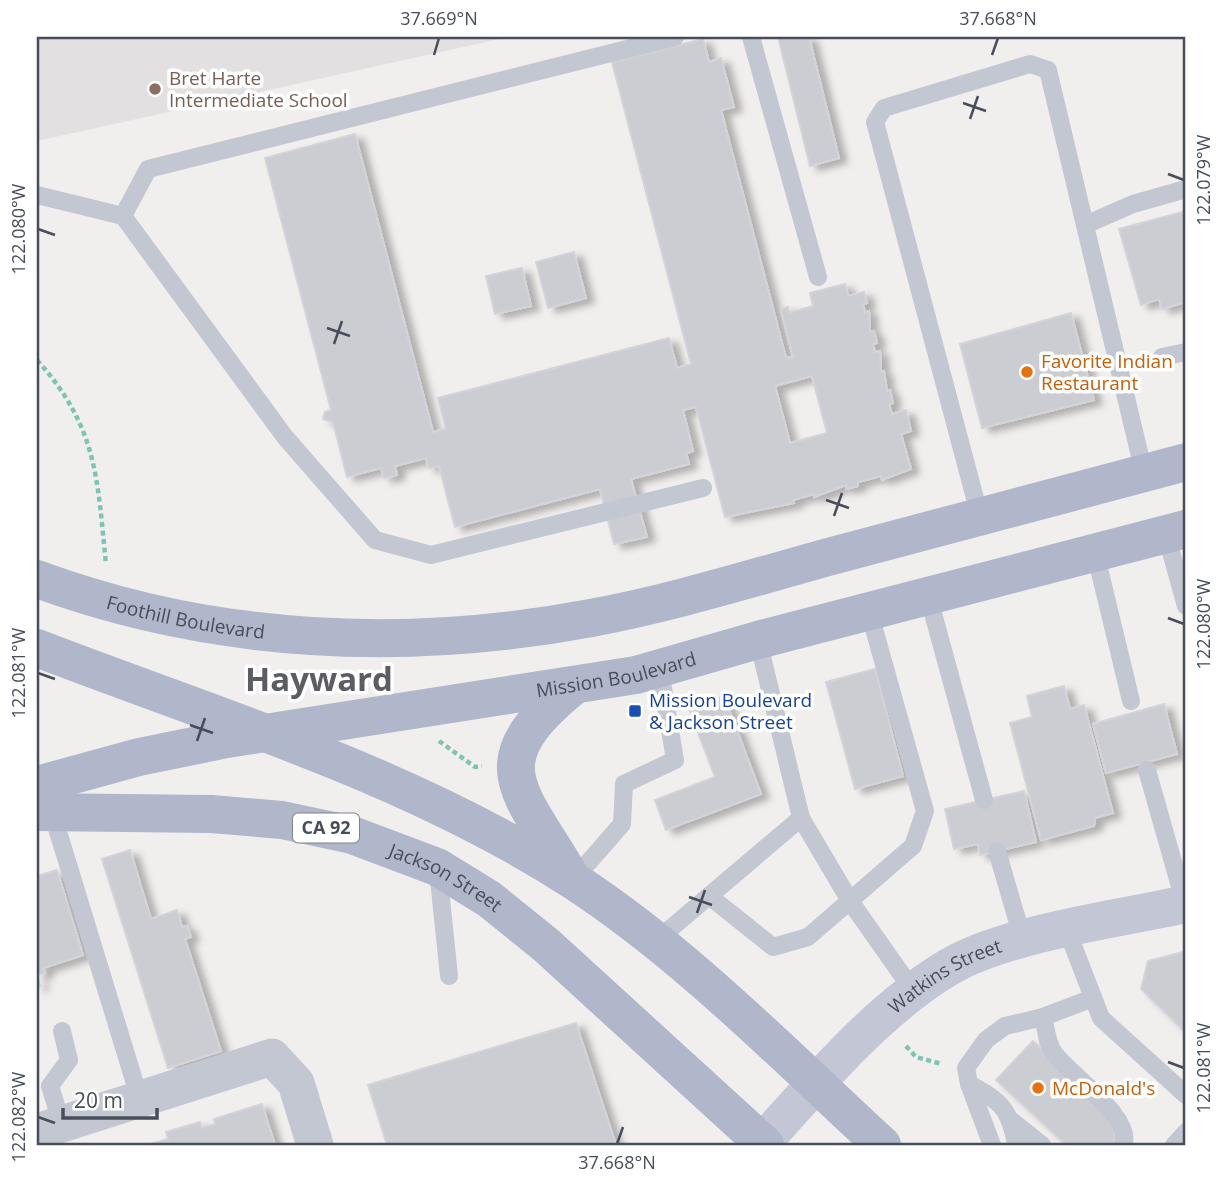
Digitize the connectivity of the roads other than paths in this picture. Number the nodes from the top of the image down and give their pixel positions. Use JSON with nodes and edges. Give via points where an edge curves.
{"nodes":[{"id":1,"x":675,"y":37,"type":"edge"},
{"id":2,"x":751,"y":37,"type":"edge"},
{"id":3,"x":1186,"y":189,"type":"edge"},
{"id":4,"x":37,"y":195,"type":"edge"},
{"id":5,"x":123,"y":216,"type":"junction"},
{"id":6,"x":1085,"y":225,"type":"junction"},
{"id":7,"x":818,"y":277,"type":"dead end"},
{"id":8,"x":1186,"y":352,"type":"edge"},
{"id":9,"x":1162,"y":357,"type":"dead end"},
{"id":10,"x":1186,"y":462,"type":"edge"},
{"id":11,"x":1144,"y":473,"type":"junction"},
{"id":12,"x":703,"y":488,"type":"dead end"},
{"id":13,"x":980,"y":517,"type":"junction"},
{"id":14,"x":1176,"y":531,"type":"edge"},
{"id":15,"x":1095,"y":552,"type":"junction"},
{"id":16,"x":37,"y":579,"type":"edge"},
{"id":17,"x":928,"y":595,"type":"junction"},
{"id":18,"x":1186,"y":606,"type":"edge"},
{"id":19,"x":869,"y":611,"type":"junction"},
{"id":20,"x":758,"y":640,"type":"junction"},
{"id":21,"x":37,"y":648,"type":"edge"},
{"id":22,"x":660,"y":670,"type":"junction"},
{"id":23,"x":575,"y":685,"type":"junction"},
{"id":24,"x":1131,"y":701,"type":"dead end"},
{"id":25,"x":260,"y":733,"type":"junction"},
{"id":26,"x":1147,"y":770,"type":"dead end"},
{"id":27,"x":984,"y":800,"type":"dead end"},
{"id":28,"x":42,"y":803,"type":"edge"},
{"id":29,"x":802,"y":818,"type":"junction"},
{"id":30,"x":997,"y":851,"type":"dead end"},
{"id":31,"x":437,"y":867,"type":"junction"},
{"id":32,"x":573,"y":880,"type":"junction"},
{"id":33,"x":709,"y":896,"type":"junction"},
{"id":34,"x":849,"y":901,"type":"junction"},
{"id":35,"x":1185,"y":904,"type":"edge"},
{"id":36,"x":1067,"y":930,"type":"junction"},
{"id":37,"x":657,"y":940,"type":"junction"},
{"id":38,"x":1023,"y":940,"type":"junction"},
{"id":39,"x":449,"y":976,"type":"dead end"},
{"id":40,"x":914,"y":992,"type":"junction"},
{"id":41,"x":1093,"y":998,"type":"junction"},
{"id":42,"x":1043,"y":1017,"type":"junction"},
{"id":43,"x":62,"y":1031,"type":"dead end"},
{"id":44,"x":816,"y":1084,"type":"junction"},
{"id":45,"x":969,"y":1084,"type":"junction"},
{"id":46,"x":1186,"y":1095,"type":"edge"},
{"id":47,"x":140,"y":1100,"type":"junction"},
{"id":48,"x":1012,"y":1121,"type":"junction"},
{"id":49,"x":49,"y":1128,"type":"edge"},
{"id":50,"x":1186,"y":1132,"type":"edge"},
{"id":51,"x":762,"y":1144,"type":"edge"},
{"id":52,"x":315,"y":1145,"type":"edge"},
{"id":53,"x":882,"y":1145,"type":"edge"},
{"id":54,"x":992,"y":1145,"type":"edge"},
{"id":55,"x":1016,"y":1145,"type":"edge"},
{"id":56,"x":1042,"y":1145,"type":"edge"},
{"id":57,"x":1123,"y":1145,"type":"edge"},
{"id":58,"x":1174,"y":1145,"type":"edge"}],
"edges":[{"from":1,"to":5,"type":"lane","via":[[148,169]]},
{"from":2,"to":7,"type":"lane"},
{"from":3,"to":6,"type":"lane","via":[[1133,204]]},
{"from":4,"to":5,"type":"lane"},
{"from":5,"to":12,"type":"lane","via":[[285,437],[375,540],[431,555]]},
{"from":6,"to":11,"type":"lane"},
{"from":6,"to":13,"type":"lane","via":[[1048,70],[1030,64],[884,107],[875,122]]},
{"from":8,"to":9,"type":"lane"},
{"from":10,"to":11,"type":"main road"},
{"from":11,"to":13,"type":"main road"},
{"from":13,"to":16,"type":"main road","name":"Foothill Boulevard","via":[[592,618],[473,635],[338,638],[251,630],[163,616]]},
{"from":14,"to":15,"type":"main road","name":"Mission Boulevard"},
{"from":14,"to":18,"type":"lane"},
{"from":15,"to":17,"type":"main road","name":"Mission Boulevard"},
{"from":15,"to":24,"type":"lane"},
{"from":17,"to":19,"type":"main road","name":"Mission Boulevard"},
{"from":17,"to":27,"type":"lane"},
{"from":19,"to":20,"type":"main road","name":"Mission Boulevard"},
{"from":19,"to":34,"type":"lane","via":[[925,811],[913,846]]},
{"from":20,"to":22,"type":"main road","name":"Mission Boulevard"},
{"from":20,"to":29,"type":"lane"},
{"from":21,"to":25,"type":"main road"},
{"from":22,"to":23,"type":"main road","name":"Mission Boulevard"},
{"from":22,"to":32,"type":"lane","via":[[675,760],[624,784],[622,824]]},
{"from":23,"to":25,"type":"main road","name":"Mission Boulevard"},
{"from":23,"to":32,"type":"main road","via":[[532,724],[519,745],[514,772],[523,797]]},
{"from":25,"to":28,"type":"main road","name":"Mission Boulevard","via":[[139,757]]},
{"from":25,"to":32,"type":"main road","via":[[420,796]]},
{"from":26,"to":35,"type":"lane"},
{"from":28,"to":31,"type":"main road","name":"Jackson Street","number":"CA 92","via":[[282,820],[352,835]]},
{"from":28,"to":47,"type":"lane"},
{"from":29,"to":33,"type":"lane"},
{"from":29,"to":34,"type":"lane"},
{"from":30,"to":38,"type":"lane"},
{"from":31,"to":39,"type":"lane"},
{"from":31,"to":51,"type":"main road","name":"Jackson Street","number":"CA 92","via":[[489,899],[546,945]]},
{"from":32,"to":37,"type":"main road"},
{"from":33,"to":34,"type":"lane","via":[[774,947],[808,937]]},
{"from":33,"to":37,"type":"lane"},
{"from":34,"to":40,"type":"lane"},
{"from":35,"to":36,"type":"street","name":"Watkins Street"},
{"from":36,"to":38,"type":"street","name":"Watkins Street"},
{"from":36,"to":41,"type":"lane"},
{"from":37,"to":44,"type":"main road"},
{"from":38,"to":40,"type":"street","name":"Watkins Street","via":[[950,966]]},
{"from":40,"to":44,"type":"street","name":"Watkins Street","via":[[895,1004]]},
{"from":41,"to":42,"type":"lane"},
{"from":41,"to":46,"type":"lane","via":[[1101,1018]]},
{"from":42,"to":45,"type":"lane","via":[[1005,1026],[986,1040],[966,1068]]},
{"from":42,"to":57,"type":"lane","via":[[1052,1051],[1121,1121]]},
{"from":43,"to":49,"type":"lane","via":[[69,1060],[50,1086]]},
{"from":44,"to":51,"type":"street","name":"Watkins Street"},
{"from":44,"to":53,"type":"main road"},
{"from":45,"to":48,"type":"lane","via":[[998,1100]]},
{"from":45,"to":54,"type":"lane"},
{"from":47,"to":49,"type":"street"},
{"from":47,"to":52,"type":"street","via":[[272,1057],[296,1083]]},
{"from":48,"to":55,"type":"lane"},
{"from":48,"to":56,"type":"lane"},
{"from":50,"to":58,"type":"lane"}]}
